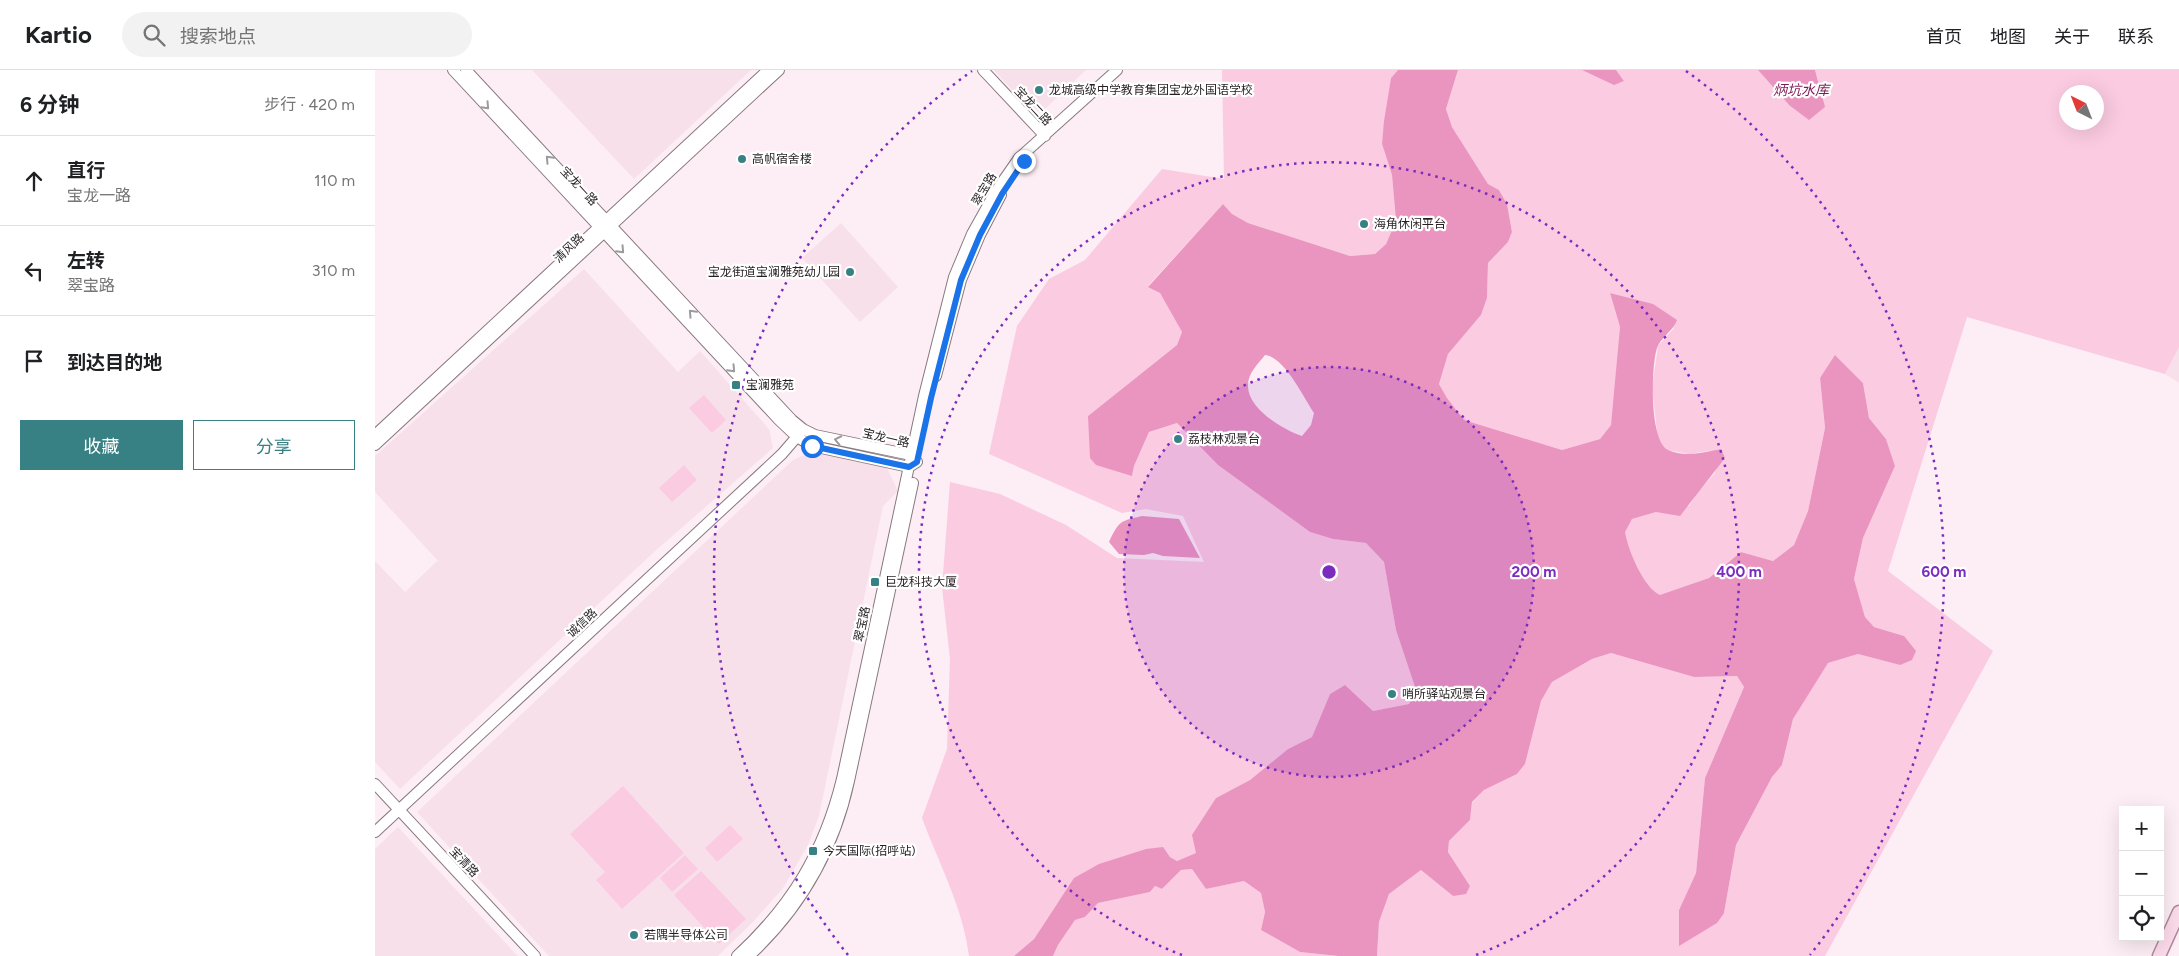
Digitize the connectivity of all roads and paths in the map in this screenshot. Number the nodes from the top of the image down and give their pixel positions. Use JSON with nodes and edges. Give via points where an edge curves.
{"nodes":[{"id":1,"x":453,"y":70,"type":"edge"},
{"id":2,"x":467,"y":70,"type":"edge"},
{"id":3,"x":768,"y":70,"type":"edge"},
{"id":4,"x":779,"y":70,"type":"edge"},
{"id":5,"x":983,"y":70,"type":"edge"},
{"id":6,"x":1117,"y":70,"type":"edge"},
{"id":7,"x":1045,"y":136,"type":"junction"},
{"id":8,"x":605,"y":227,"type":"junction"},
{"id":9,"x":800,"y":433,"type":"junction"},
{"id":10,"x":375,"y":435,"type":"edge"},
{"id":11,"x":375,"y":445,"type":"edge"},
{"id":12,"x":912,"y":462,"type":"junction"},
{"id":13,"x":375,"y":784,"type":"edge"},
{"id":14,"x":399,"y":810,"type":"junction"},
{"id":15,"x":375,"y":832,"type":"edge"},
{"id":16,"x":2179,"y":912,"type":"edge"},
{"id":17,"x":535,"y":956,"type":"edge"},
{"id":18,"x":737,"y":956,"type":"edge"},
{"id":19,"x":749,"y":956,"type":"edge"},
{"id":20,"x":2159,"y":956,"type":"edge"}],
"edges":[{"from":1,"to":8,"type":"street","name":"宝龙一路","one_way":true},
{"from":8,"to":2,"type":"street","name":"宝龙一路","one_way":true},
{"from":3,"to":8,"type":"street","name":"清风路"},
{"from":4,"to":8,"type":"street","name":"清风路"},
{"from":5,"to":7,"type":"street","name":"宝龙二路"},
{"from":6,"to":7,"type":"street","name":"翠宝路"},
{"from":7,"to":12,"type":"street","name":"翠宝路","via":[[1002,194],[961,280]]},
{"from":8,"to":9,"type":"street","name":"宝龙一路","via":[[779,420]]},
{"from":8,"to":10,"type":"street","name":"清风路"},
{"from":8,"to":11,"type":"street","name":"清风路"},
{"from":9,"to":12,"type":"street","name":"宝龙一路","via":[[812,446]]},
{"from":9,"to":14,"type":"street","name":"诚信路","via":[[782,454]]},
{"from":12,"to":18,"type":"street","name":"翠宝路","via":[[842,779],[828,828],[790,898]]},
{"from":12,"to":19,"type":"street","name":"翠宝路","via":[[849,781],[836,829],[826,855],[797,904]]},
{"from":13,"to":14,"type":"street","name":"宝清路"},
{"from":14,"to":15,"type":"street","name":"诚信路"},
{"from":14,"to":17,"type":"street","name":"宝清路"},
{"from":16,"to":20,"type":"main road"}]}
